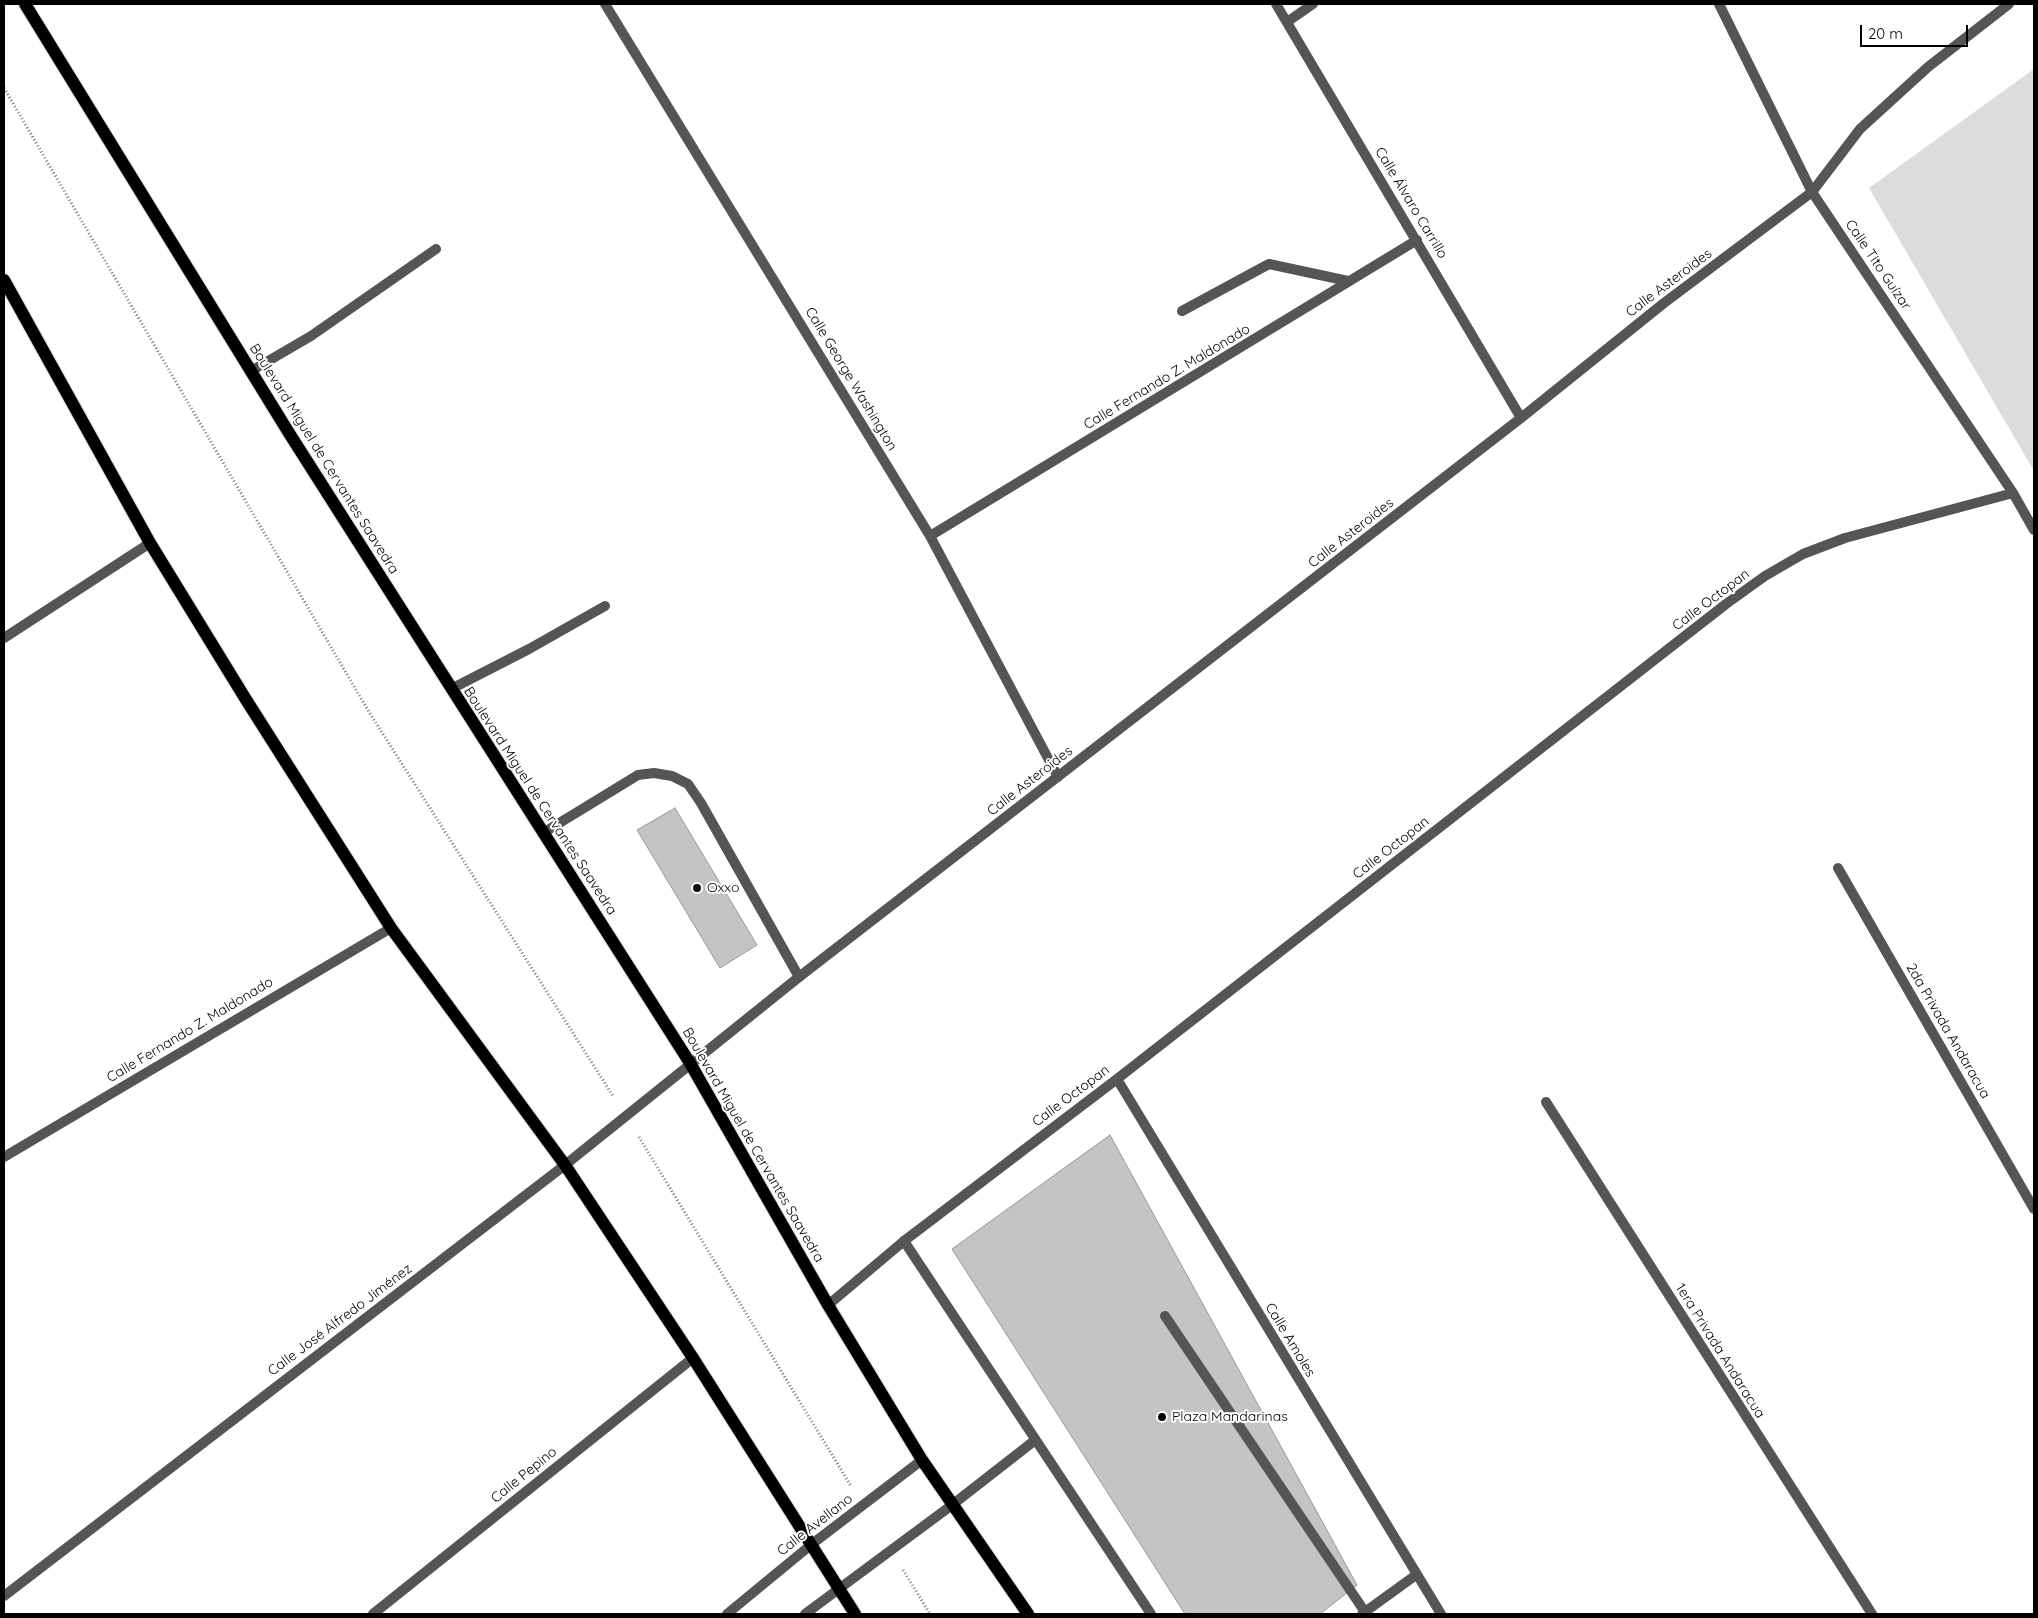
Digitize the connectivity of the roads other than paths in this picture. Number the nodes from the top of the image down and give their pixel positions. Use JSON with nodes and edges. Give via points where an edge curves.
{"nodes":[{"id":1,"x":26,"y":4,"type":"edge"},
{"id":2,"x":605,"y":4,"type":"edge"},
{"id":3,"x":1276,"y":4,"type":"edge"},
{"id":4,"x":1312,"y":4,"type":"edge"},
{"id":5,"x":1719,"y":4,"type":"edge"},
{"id":6,"x":2008,"y":4,"type":"edge"},
{"id":7,"x":1287,"y":22,"type":"junction"},
{"id":8,"x":1812,"y":192,"type":"junction"},
{"id":9,"x":1417,"y":240,"type":"junction"},
{"id":10,"x":436,"y":249,"type":"dead end"},
{"id":11,"x":4,"y":280,"type":"edge"},
{"id":12,"x":1348,"y":282,"type":"junction"},
{"id":13,"x":1182,"y":311,"type":"dead end"},
{"id":14,"x":251,"y":371,"type":"junction"},
{"id":15,"x":1521,"y":418,"type":"junction"},
{"id":16,"x":2012,"y":493,"type":"junction"},
{"id":17,"x":2034,"y":530,"type":"edge"},
{"id":18,"x":930,"y":536,"type":"junction"},
{"id":19,"x":150,"y":543,"type":"junction"},
{"id":20,"x":605,"y":606,"type":"dead end"},
{"id":21,"x":4,"y":638,"type":"edge"},
{"id":22,"x":451,"y":688,"type":"junction"},
{"id":23,"x":1058,"y":777,"type":"junction"},
{"id":24,"x":542,"y":833,"type":"junction"},
{"id":25,"x":1838,"y":868,"type":"dead end"},
{"id":26,"x":391,"y":928,"type":"junction"},
{"id":27,"x":799,"y":977,"type":"junction"},
{"id":28,"x":690,"y":1063,"type":"junction"},
{"id":29,"x":1117,"y":1079,"type":"junction"},
{"id":30,"x":1546,"y":1102,"type":"dead end"},
{"id":31,"x":4,"y":1157,"type":"edge"},
{"id":32,"x":565,"y":1165,"type":"junction"},
{"id":33,"x":2034,"y":1209,"type":"edge"},
{"id":34,"x":904,"y":1241,"type":"junction"},
{"id":35,"x":828,"y":1305,"type":"junction"},
{"id":36,"x":1165,"y":1316,"type":"dead end"},
{"id":37,"x":693,"y":1358,"type":"junction"},
{"id":38,"x":1034,"y":1441,"type":"junction"},
{"id":39,"x":922,"y":1460,"type":"junction"},
{"id":40,"x":952,"y":1504,"type":"junction"},
{"id":41,"x":812,"y":1544,"type":"junction"},
{"id":42,"x":1416,"y":1575,"type":"junction"},
{"id":43,"x":839,"y":1587,"type":"junction"},
{"id":44,"x":4,"y":1596,"type":"edge"},
{"id":45,"x":1363,"y":1613,"type":"edge"},
{"id":46,"x":373,"y":1614,"type":"edge"},
{"id":47,"x":727,"y":1614,"type":"edge"},
{"id":48,"x":805,"y":1614,"type":"edge"},
{"id":49,"x":855,"y":1614,"type":"edge"},
{"id":50,"x":1028,"y":1614,"type":"edge"},
{"id":51,"x":1151,"y":1614,"type":"edge"},
{"id":52,"x":1441,"y":1614,"type":"edge"},
{"id":53,"x":1872,"y":1614,"type":"edge"}],
"edges":[{"from":1,"to":14,"type":"main road","name":"Boulevard Miguel de Cervantes Saavedra"},
{"from":2,"to":18,"type":"street","name":"Calle George Washington"},
{"from":3,"to":7,"type":"street","name":"Calle Álvaro Carrillo"},
{"from":4,"to":7,"type":"street"},
{"from":5,"to":8,"type":"street","name":"Calle Tito Guízar"},
{"from":6,"to":8,"type":"street","name":"Calle Asteroides","via":[[1928,67],[1860,129]]},
{"from":7,"to":9,"type":"street","name":"Calle Álvaro Carrillo"},
{"from":8,"to":15,"type":"street","name":"Calle Asteroides","via":[[1664,303]]},
{"from":8,"to":16,"type":"street","name":"Calle Tito Guízar"},
{"from":9,"to":12,"type":"street","name":"Calle Fernando Z. Maldonado"},
{"from":9,"to":15,"type":"street","name":"Calle Álvaro Carrillo"},
{"from":10,"to":14,"type":"street","via":[[311,336]]},
{"from":11,"to":19,"type":"main road"},
{"from":12,"to":13,"type":"street","via":[[1269,264]]},
{"from":12,"to":18,"type":"street","name":"Calle Fernando Z. Maldonado"},
{"from":14,"to":22,"type":"main road","name":"Boulevard Miguel de Cervantes Saavedra"},
{"from":15,"to":23,"type":"street","name":"Calle Asteroides"},
{"from":16,"to":17,"type":"street","name":"Calle Tito Guízar"},
{"from":16,"to":29,"type":"street","name":"Calle Octopan","via":[[1845,538],[1803,554],[1766,576],[1718,610]]},
{"from":18,"to":23,"type":"street","name":"Calle George Washington"},
{"from":19,"to":21,"type":"street"},
{"from":19,"to":26,"type":"main road"},
{"from":20,"to":22,"type":"street"},
{"from":22,"to":24,"type":"main road","name":"Boulevard Miguel de Cervantes Saavedra"},
{"from":23,"to":27,"type":"street","name":"Calle Asteroides"},
{"from":24,"to":27,"type":"street","via":[[638,775],[672,776],[688,784]]},
{"from":24,"to":28,"type":"main road","name":"Boulevard Miguel de Cervantes Saavedra"},
{"from":25,"to":33,"type":"street","name":"2da Privada Andaracua"},
{"from":26,"to":31,"type":"street","name":"Calle Fernando Z. Maldonado"},
{"from":26,"to":32,"type":"main road"},
{"from":27,"to":28,"type":"street","name":"Calle Asteroides"},
{"from":28,"to":32,"type":"street","name":"Calle José Alfredo Jiménez"},
{"from":28,"to":35,"type":"main road","name":"Boulevard Miguel de Cervantes Saavedra"},
{"from":29,"to":34,"type":"street","name":"Calle Octopan"},
{"from":29,"to":42,"type":"street","name":"Calle Amoles"},
{"from":30,"to":53,"type":"street","name":"1era Privada Andaracua"},
{"from":32,"to":37,"type":"main road"},
{"from":32,"to":44,"type":"street","name":"Calle José Alfredo Jiménez"},
{"from":34,"to":35,"type":"street","name":"Calle Octopan"},
{"from":34,"to":38,"type":"street"},
{"from":35,"to":39,"type":"main road","name":"Boulevard Miguel de Cervantes Saavedra"},
{"from":36,"to":45,"type":"street"},
{"from":37,"to":41,"type":"main road"},
{"from":37,"to":46,"type":"street","name":"Calle Pepino"},
{"from":38,"to":40,"type":"street"},
{"from":38,"to":51,"type":"street"},
{"from":39,"to":40,"type":"main road","name":"Boulevard Miguel de Cervantes Saavedra"},
{"from":39,"to":41,"type":"street","name":"Calle Avellano"},
{"from":40,"to":43,"type":"street"},
{"from":40,"to":50,"type":"main road","name":"Boulevard Miguel de Cervantes Saavedra"},
{"from":41,"to":43,"type":"main road"},
{"from":41,"to":47,"type":"street","name":"Calle Avellano"},
{"from":42,"to":45,"type":"street"},
{"from":42,"to":52,"type":"street","name":"Calle Amoles"},
{"from":43,"to":48,"type":"street"},
{"from":43,"to":49,"type":"main road"}]}
